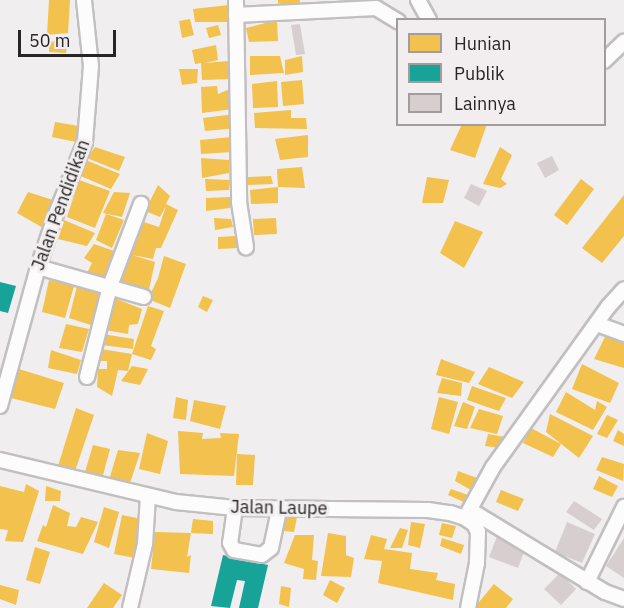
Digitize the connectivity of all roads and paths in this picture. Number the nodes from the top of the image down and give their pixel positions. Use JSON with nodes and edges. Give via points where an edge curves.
{"nodes":[{"id":1,"x":84,"y":0,"type":"edge"},
{"id":2,"x":236,"y":0,"type":"edge"},
{"id":3,"x":418,"y":0,"type":"edge"},
{"id":4,"x":236,"y":15,"type":"junction"},
{"id":5,"x":428,"y":18,"type":"edge"},
{"id":6,"x":396,"y":20,"type":"edge"},
{"id":7,"x":624,"y":42,"type":"edge"},
{"id":8,"x":606,"y":59,"type":"edge"},
{"id":9,"x":141,"y":204,"type":"dead end"},
{"id":10,"x":246,"y":247,"type":"dead end"},
{"id":11,"x":38,"y":267,"type":"junction"},
{"id":12,"x":110,"y":286,"type":"junction"},
{"id":13,"x":624,"y":289,"type":"edge"},
{"id":14,"x":144,"y":297,"type":"dead end"},
{"id":15,"x":597,"y":324,"type":"junction"},
{"id":16,"x":624,"y":334,"type":"edge"},
{"id":17,"x":87,"y":377,"type":"dead end"},
{"id":18,"x":0,"y":406,"type":"edge"},
{"id":19,"x":0,"y":460,"type":"edge"},
{"id":20,"x":148,"y":496,"type":"junction"},
{"id":21,"x":624,"y":507,"type":"edge"},
{"id":22,"x":235,"y":508,"type":"junction"},
{"id":23,"x":279,"y":510,"type":"junction"},
{"id":24,"x":467,"y":514,"type":"junction"},
{"id":25,"x":587,"y":582,"type":"junction"},
{"id":26,"x":624,"y":598,"type":"edge"},
{"id":27,"x":130,"y":608,"type":"edge"},
{"id":28,"x":468,"y":608,"type":"edge"}],
"edges":[{"from":1,"to":11,"type":"street","name":"Jalan Pendidikan","via":[[91,66],[85,142]]},
{"from":2,"to":4,"type":"street"},
{"from":3,"to":5,"type":"street"},
{"from":4,"to":6,"type":"street","via":[[376,8]]},
{"from":4,"to":10,"type":"street","via":[[239,202]]},
{"from":7,"to":8,"type":"street"},
{"from":9,"to":12,"type":"street"},
{"from":11,"to":12,"type":"street"},
{"from":11,"to":18,"type":"street","name":"Jalan Pendidikan"},
{"from":12,"to":14,"type":"street"},
{"from":12,"to":17,"type":"street"},
{"from":13,"to":15,"type":"street"},
{"from":15,"to":16,"type":"street"},
{"from":15,"to":24,"type":"street","via":[[494,467]]},
{"from":19,"to":20,"type":"street","name":"Jalan Laupe"},
{"from":20,"to":22,"type":"street","name":"Jalan Laupe"},
{"from":20,"to":27,"type":"street","via":[[145,544]]},
{"from":21,"to":25,"type":"street"},
{"from":22,"to":23,"type":"street","name":"Jalan Laupe"},
{"from":22,"to":23,"type":"street","via":[[230,543],[234,550],[262,555],[271,548]]},
{"from":23,"to":24,"type":"street","name":"Jalan Laupe","via":[[428,510]]},
{"from":24,"to":25,"type":"street","name":"Jalan Laupe"},
{"from":24,"to":28,"type":"street","via":[[479,540]]},
{"from":25,"to":26,"type":"street","name":"Jalan Laupe"}]}
